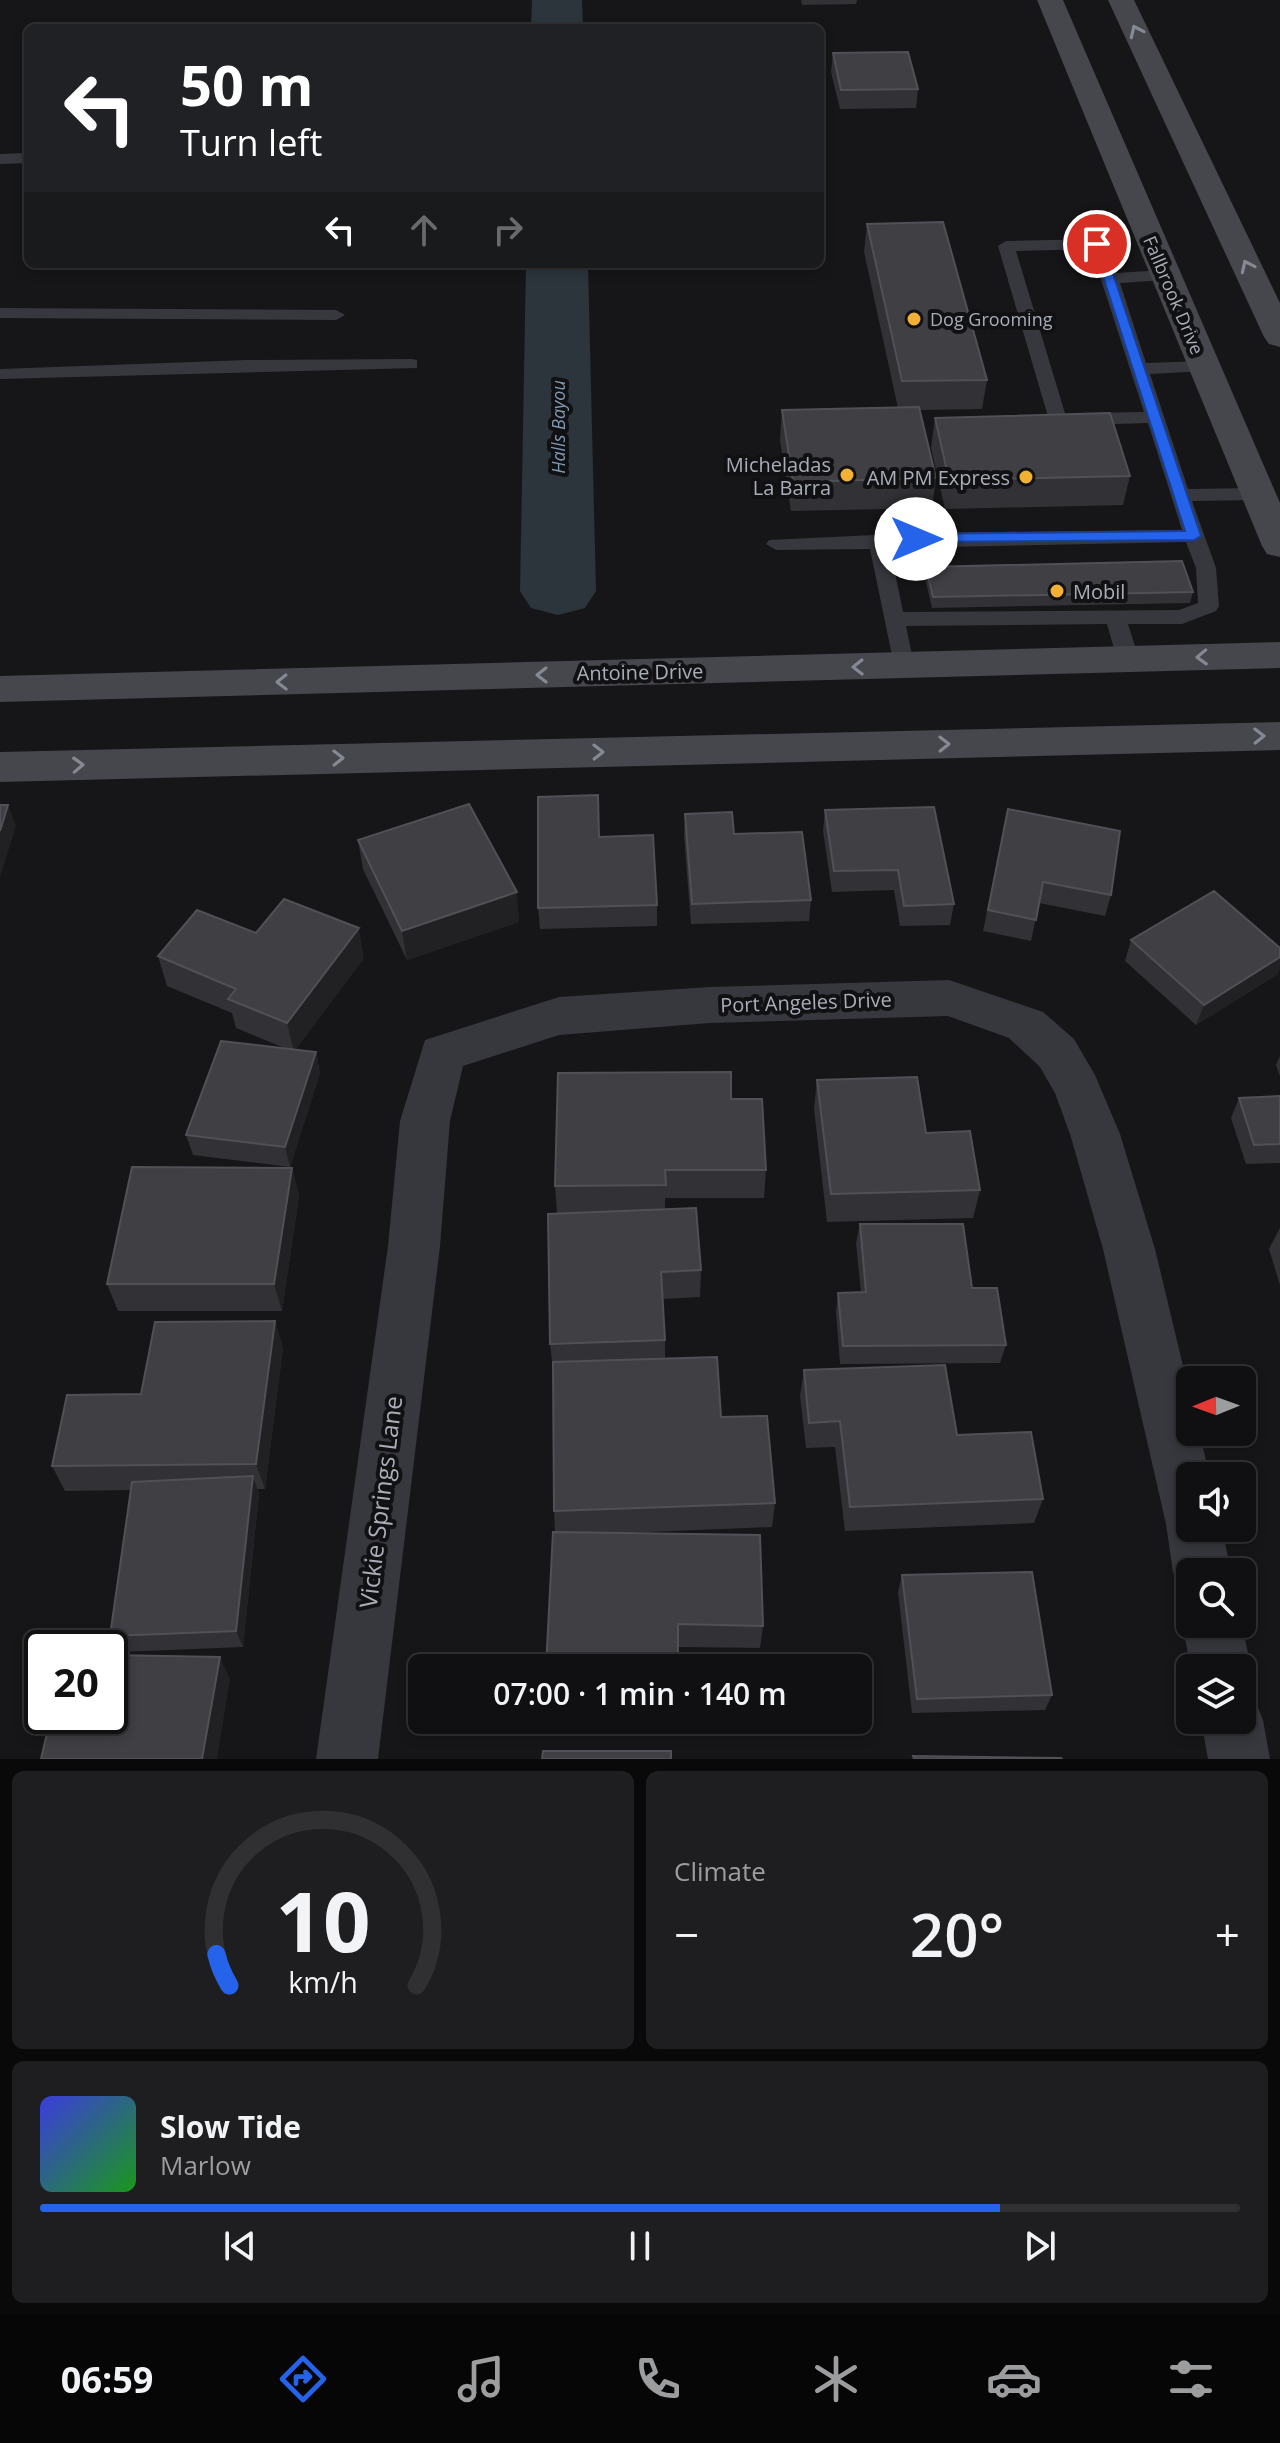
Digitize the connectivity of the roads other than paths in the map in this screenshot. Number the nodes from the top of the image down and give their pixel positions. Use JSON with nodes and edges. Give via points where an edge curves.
{"nodes":[{"id":1,"x":1050,"y":0,"type":"edge"},
{"id":2,"x":1121,"y":0,"type":"edge"},
{"id":3,"x":1101,"y":123,"type":"junction"},
{"id":4,"x":1179,"y":123,"type":"junction"},
{"id":5,"x":24,"y":158,"type":"edge"},
{"id":6,"x":0,"y":159,"type":"edge"},
{"id":7,"x":1165,"y":275,"type":"junction"},
{"id":8,"x":1110,"y":278,"type":"junction"},
{"id":9,"x":0,"y":313,"type":"edge"},
{"id":10,"x":336,"y":315,"type":"dead end"},
{"id":11,"x":1280,"y":337,"type":"edge"},
{"id":12,"x":411,"y":364,"type":"dead end"},
{"id":13,"x":1204,"y":366,"type":"junction"},
{"id":14,"x":1139,"y":369,"type":"junction"},
{"id":15,"x":0,"y":374,"type":"edge"},
{"id":16,"x":1155,"y":417,"type":"junction"},
{"id":17,"x":1257,"y":494,"type":"junction"},
{"id":18,"x":1182,"y":495,"type":"junction"},
{"id":19,"x":1194,"y":536,"type":"junction"},
{"id":20,"x":879,"y":543,"type":"junction"},
{"id":21,"x":776,"y":544,"type":"dead end"},
{"id":22,"x":1280,"y":546,"type":"edge"},
{"id":23,"x":896,"y":619,"type":"junction"},
{"id":24,"x":1116,"y":619,"type":"junction"},
{"id":25,"x":1280,"y":655,"type":"edge"},
{"id":26,"x":1128,"y":659,"type":"junction"},
{"id":27,"x":903,"y":665,"type":"junction"},
{"id":28,"x":0,"y":689,"type":"edge"},
{"id":29,"x":1280,"y":736,"type":"edge"},
{"id":30,"x":0,"y":767,"type":"edge"},
{"id":31,"x":414,"y":1246,"type":"joint"},
{"id":32,"x":1178,"y":1462,"type":"edge"},
{"id":33,"x":1235,"y":1734,"type":"edge"},
{"id":34,"x":347,"y":1759,"type":"edge"},
{"id":35,"x":1239,"y":1759,"type":"edge"}],
"edges":[{"from":1,"to":3,"type":"main road","name":"Fallbrook Drive"},
{"from":4,"to":2,"type":"main road","one_way":true},
{"from":3,"to":4,"type":"main road"},
{"from":3,"to":7,"type":"main road","name":"Fallbrook Drive"},
{"from":11,"to":4,"type":"main road","one_way":true},
{"from":5,"to":6,"type":"lane"},
{"from":7,"to":8,"type":"lane"},
{"from":7,"to":13,"type":"main road","name":"Fallbrook Drive"},
{"from":8,"to":14,"type":"lane"},
{"from":8,"to":16,"type":"lane","via":[[1097,244],[1006,246],[1050,420]]},
{"from":9,"to":10,"type":"lane"},
{"from":12,"to":15,"type":"lane"},
{"from":13,"to":14,"type":"lane"},
{"from":13,"to":17,"type":"main road","name":"Fallbrook Drive"},
{"from":14,"to":16,"type":"lane"},
{"from":16,"to":18,"type":"lane"},
{"from":17,"to":18,"type":"lane"},
{"from":17,"to":22,"type":"main road","name":"Fallbrook Drive"},
{"from":18,"to":19,"type":"lane"},
{"from":19,"to":20,"type":"lane"},
{"from":19,"to":24,"type":"lane","via":[[1206,568],[1209,606],[1182,617]]},
{"from":20,"to":21,"type":"lane"},
{"from":20,"to":23,"type":"lane"},
{"from":23,"to":24,"type":"lane"},
{"from":23,"to":27,"type":"lane"},
{"from":24,"to":26,"type":"lane"},
{"from":25,"to":26,"type":"main road","name":"Antoine Drive","one_way":true},
{"from":26,"to":27,"type":"main road","name":"Antoine Drive"},
{"from":27,"to":28,"type":"main road","name":"Antoine Drive","one_way":true},
{"from":30,"to":29,"type":"main road","one_way":true},
{"from":31,"to":32,"type":"street","name":"Port Angeles Drive","via":[[425,1121],[442,1054],[559,1016],[604,1011],[949,998],[1026,1025],[1057,1053],[1078,1089],[1129,1249]]},
{"from":31,"to":34,"type":"street","name":"Vickie Springs Lane"},
{"from":33,"to":35,"type":"street"}]}
